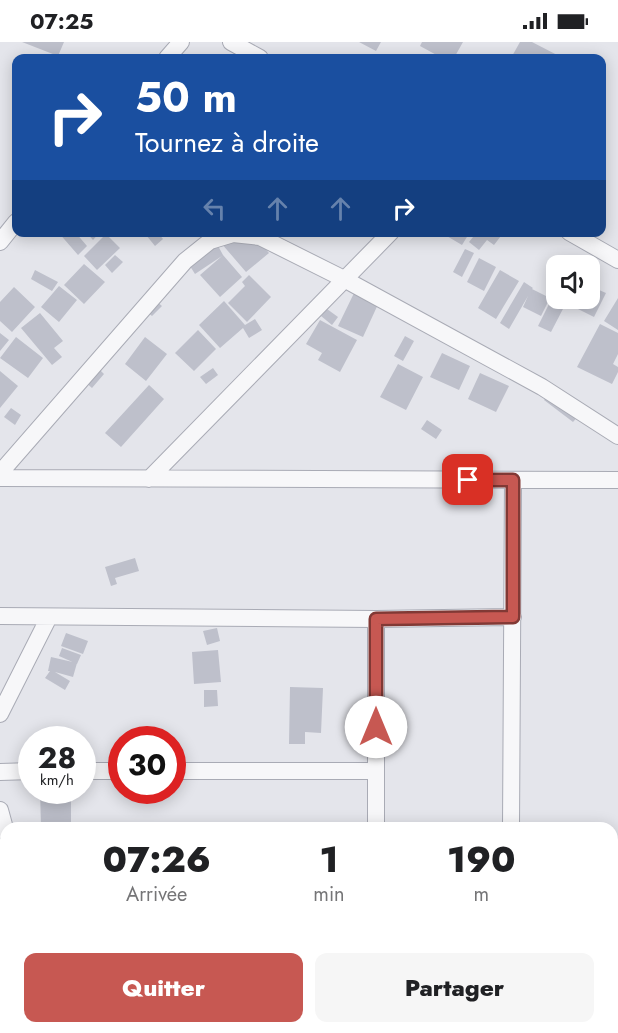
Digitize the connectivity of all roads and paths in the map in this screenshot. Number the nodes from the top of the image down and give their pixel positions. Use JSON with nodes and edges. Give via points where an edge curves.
{"nodes":[{"id":1,"x":181,"y":42,"type":"edge"},
{"id":2,"x":231,"y":42,"type":"edge"},
{"id":3,"x":170,"y":54,"type":"edge"},
{"id":4,"x":253,"y":54,"type":"edge"},
{"id":5,"x":12,"y":227,"type":"edge"},
{"id":6,"x":223,"y":237,"type":"edge"},
{"id":7,"x":260,"y":237,"type":"edge"},
{"id":8,"x":386,"y":237,"type":"edge"},
{"id":9,"x":578,"y":237,"type":"edge"},
{"id":10,"x":0,"y":242,"type":"edge"},
{"id":11,"x":618,"y":260,"type":"edge"},
{"id":12,"x":344,"y":279,"type":"junction"},
{"id":13,"x":618,"y":436,"type":"edge"},
{"id":14,"x":0,"y":473,"type":"edge"},
{"id":15,"x":0,"y":478,"type":"edge"},
{"id":16,"x":149,"y":478,"type":"junction"},
{"id":17,"x":513,"y":480,"type":"junction"},
{"id":18,"x":618,"y":480,"type":"edge"},
{"id":19,"x":0,"y":616,"type":"edge"},
{"id":20,"x":49,"y":616,"type":"junction"},
{"id":21,"x":513,"y":617,"type":"junction"},
{"id":22,"x":376,"y":619,"type":"junction"},
{"id":23,"x":0,"y":714,"type":"edge"},
{"id":24,"x":0,"y":771,"type":"edge"},
{"id":25,"x":18,"y":771,"type":"edge"},
{"id":26,"x":186,"y":771,"type":"edge"},
{"id":27,"x":376,"y":771,"type":"junction"},
{"id":28,"x":376,"y":822,"type":"edge"},
{"id":29,"x":511,"y":822,"type":"edge"}],
"edges":[{"from":1,"to":3,"type":"street"},
{"from":2,"to":4,"type":"street"},
{"from":5,"to":10,"type":"street"},
{"from":6,"to":14,"type":"street","via":[[210,241],[185,261]]},
{"from":7,"to":12,"type":"street"},
{"from":8,"to":12,"type":"street"},
{"from":9,"to":11,"type":"street"},
{"from":12,"to":13,"type":"street","via":[[542,387]]},
{"from":12,"to":16,"type":"street"},
{"from":15,"to":16,"type":"street"},
{"from":16,"to":17,"type":"street"},
{"from":17,"to":18,"type":"street"},
{"from":17,"to":21,"type":"street"},
{"from":19,"to":20,"type":"street"},
{"from":20,"to":22,"type":"street"},
{"from":20,"to":23,"type":"street"},
{"from":21,"to":22,"type":"street"},
{"from":21,"to":29,"type":"street"},
{"from":22,"to":27,"type":"street"},
{"from":24,"to":25,"type":"street"},
{"from":26,"to":27,"type":"street"},
{"from":27,"to":28,"type":"street"}]}
